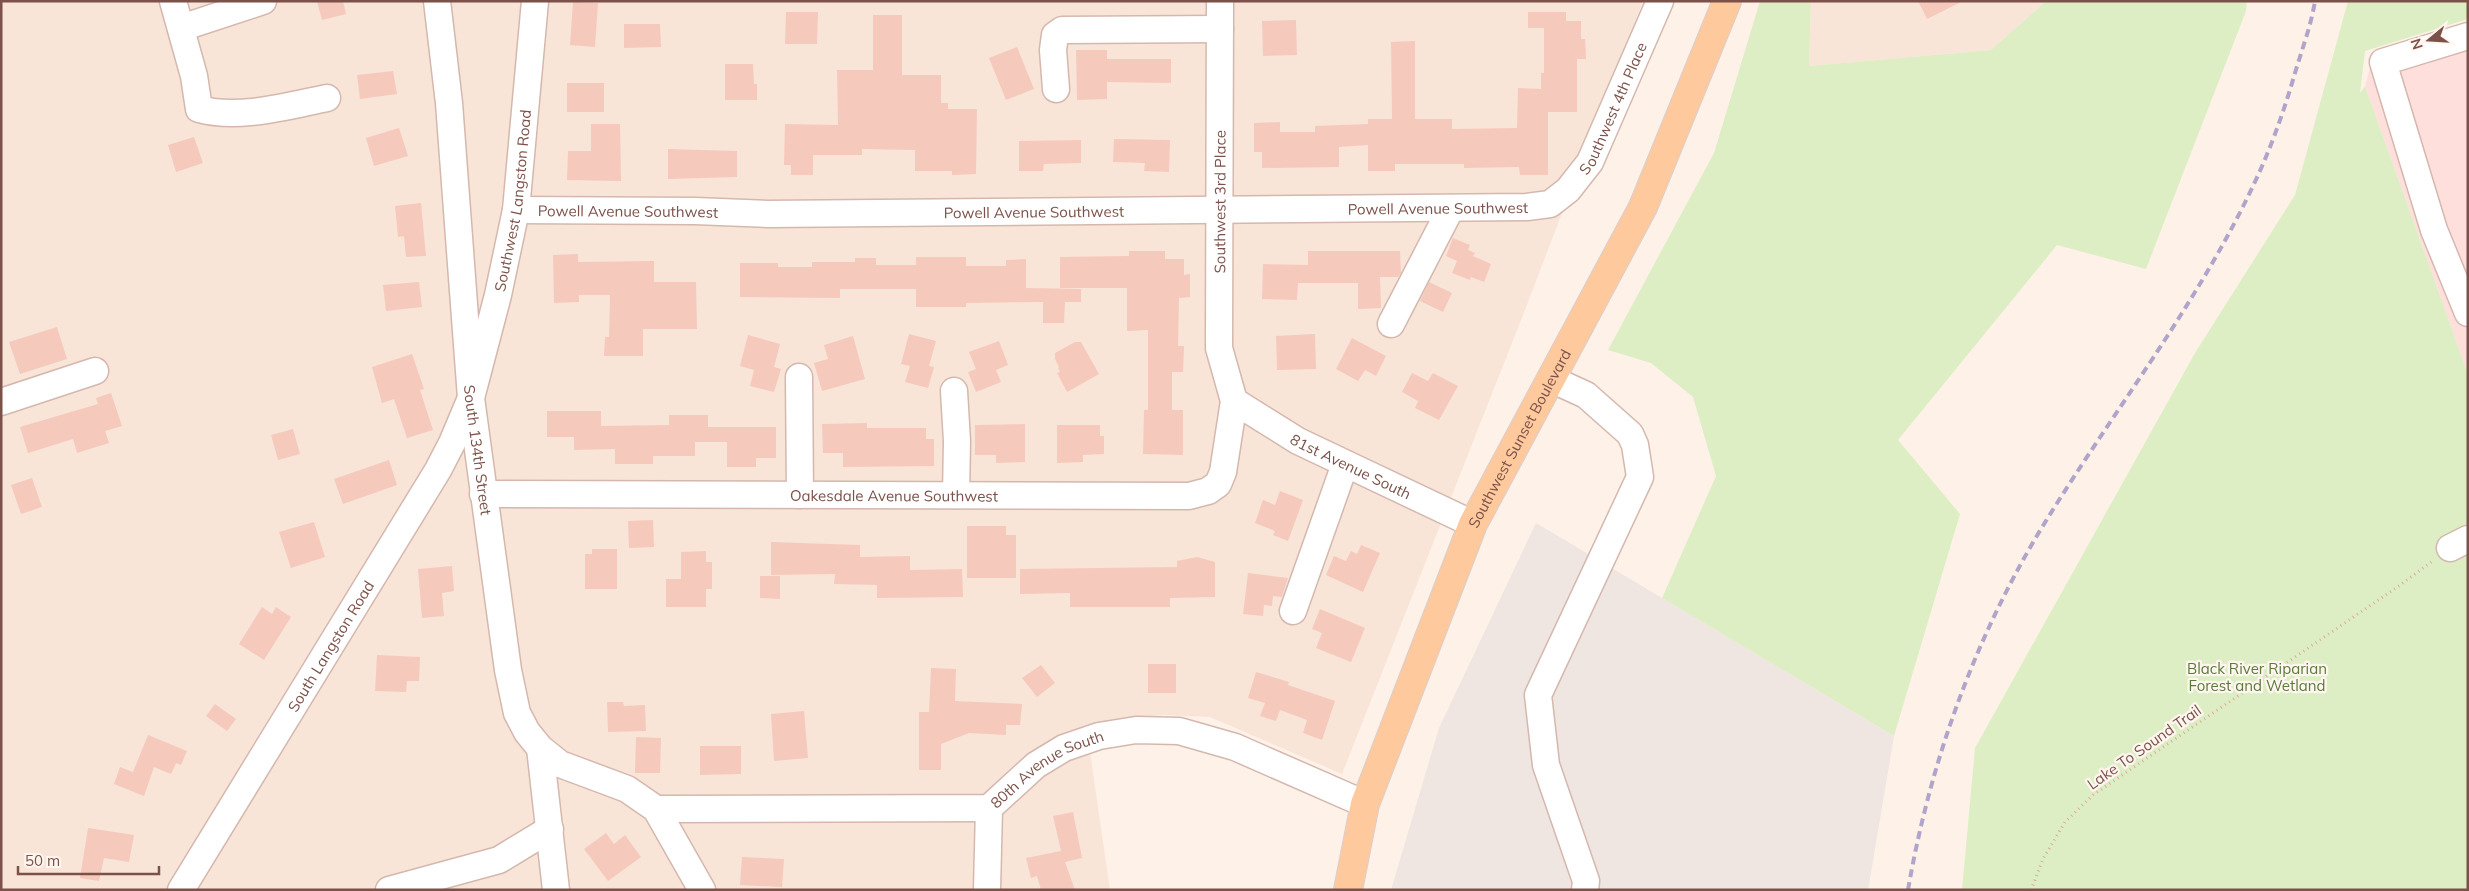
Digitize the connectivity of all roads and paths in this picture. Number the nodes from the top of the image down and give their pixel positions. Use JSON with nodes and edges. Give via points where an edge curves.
{"nodes":[{"id":1,"x":173,"y":1,"type":"edge"},
{"id":2,"x":263,"y":1,"type":"edge"},
{"id":3,"x":437,"y":1,"type":"edge"},
{"id":4,"x":535,"y":1,"type":"edge"},
{"id":5,"x":1220,"y":1,"type":"edge"},
{"id":6,"x":1660,"y":1,"type":"edge"},
{"id":7,"x":1726,"y":1,"type":"edge"},
{"id":8,"x":180,"y":28,"type":"junction"},
{"id":9,"x":1220,"y":29,"type":"junction"},
{"id":10,"x":2468,"y":36,"type":"edge"},
{"id":11,"x":1056,"y":89,"type":"dead end"},
{"id":12,"x":327,"y":98,"type":"dead end"},
{"id":13,"x":1550,"y":204,"type":"joint"},
{"id":14,"x":1451,"y":208,"type":"junction"},
{"id":15,"x":516,"y":210,"type":"junction"},
{"id":16,"x":1220,"y":211,"type":"junction"},
{"id":17,"x":2468,"y":313,"type":"edge"},
{"id":18,"x":1391,"y":324,"type":"dead end"},
{"id":19,"x":95,"y":371,"type":"dead end"},
{"id":20,"x":799,"y":376,"type":"dead end"},
{"id":21,"x":1551,"y":379,"type":"junction"},
{"id":22,"x":954,"y":391,"type":"dead end"},
{"id":23,"x":471,"y":398,"type":"junction"},
{"id":24,"x":1234,"y":400,"type":"junction"},
{"id":25,"x":1,"y":402,"type":"edge"},
{"id":26,"x":1345,"y":464,"type":"junction"},
{"id":27,"x":483,"y":494,"type":"junction"},
{"id":28,"x":800,"y":495,"type":"junction"},
{"id":29,"x":956,"y":495,"type":"junction"},
{"id":30,"x":1473,"y":524,"type":"junction"},
{"id":31,"x":2459,"y":543,"type":"edge"},
{"id":32,"x":1293,"y":611,"type":"dead end"},
{"id":33,"x":540,"y":748,"type":"junction"},
{"id":34,"x":1365,"y":804,"type":"junction"},
{"id":35,"x":989,"y":808,"type":"junction"},
{"id":36,"x":656,"y":809,"type":"junction"},
{"id":37,"x":550,"y":829,"type":"junction"},
{"id":38,"x":181,"y":890,"type":"edge"},
{"id":39,"x":389,"y":890,"type":"edge"},
{"id":40,"x":556,"y":890,"type":"edge"},
{"id":41,"x":702,"y":890,"type":"edge"},
{"id":42,"x":987,"y":890,"type":"edge"},
{"id":43,"x":1348,"y":890,"type":"edge"},
{"id":44,"x":1585,"y":890,"type":"edge"},
{"id":45,"x":2031,"y":890,"type":"edge"}],
"edges":[{"from":1,"to":8,"type":"street"},
{"from":2,"to":8,"type":"street"},
{"from":3,"to":23,"type":"street","name":"South 134th Street","via":[[449,104]]},
{"from":4,"to":15,"type":"street","name":"Southwest Langston Road"},
{"from":5,"to":9,"type":"street","name":"Southwest 3rd Place"},
{"from":6,"to":13,"type":"street","name":"Southwest 4th Place","via":[[1590,162],[1568,190]]},
{"from":7,"to":21,"type":"main road","name":"Southwest Sunset Boulevard","via":[[1642,207]]},
{"from":8,"to":12,"type":"street","via":[[194,76],[198,109],[215,114],[248,112]]},
{"from":9,"to":11,"type":"street","via":[[1062,30],[1056,35],[1053,50]]},
{"from":9,"to":16,"type":"street","name":"Southwest 3rd Place"},
{"from":10,"to":17,"type":"street","via":[[2383,62],[2434,230]]},
{"from":13,"to":14,"type":"street","name":"Powell Avenue Southwest"},
{"from":14,"to":16,"type":"street","name":"Powell Avenue Southwest"},
{"from":14,"to":18,"type":"street"},
{"from":15,"to":16,"type":"street","name":"Powell Avenue Southwest","via":[[768,214]]},
{"from":15,"to":23,"type":"street","name":"Southwest Langston Road"},
{"from":16,"to":24,"type":"street","name":"Southwest 3rd Place","via":[[1219,348]]},
{"from":19,"to":25,"type":"street"},
{"from":20,"to":28,"type":"street"},
{"from":21,"to":30,"type":"main road","name":"Southwest Sunset Boulevard"},
{"from":21,"to":44,"type":"street","via":[[1586,395],[1630,434],[1640,477],[1538,695],[1546,765],[1586,881]]},
{"from":22,"to":29,"type":"street"},
{"from":23,"to":27,"type":"street","name":"South 134th Street"},
{"from":23,"to":38,"type":"street","name":"South Langston Road","via":[[438,470]]},
{"from":24,"to":26,"type":"street","name":"81st Avenue South","via":[[1298,441]]},
{"from":24,"to":29,"type":"street","name":"Oakesdale Avenue Southwest","via":[[1223,472],[1218,484],[1208,491],[1189,496]]},
{"from":26,"to":30,"type":"street","name":"81st Avenue South"},
{"from":26,"to":32,"type":"street"},
{"from":27,"to":28,"type":"street","name":"Oakesdale Avenue Southwest"},
{"from":27,"to":33,"type":"street","name":"South 134th Street","via":[[511,692],[517,713]]},
{"from":28,"to":29,"type":"street","name":"Oakesdale Avenue Southwest"},
{"from":30,"to":34,"type":"main road","name":"Southwest Sunset Boulevard"},
{"from":31,"to":45,"type":"path","name":"Lake To Sound Trail","via":[[2093,795],[2065,822],[2043,858]]},
{"from":33,"to":36,"type":"street","name":"South 134th Street","via":[[560,764],[627,789]]},
{"from":33,"to":37,"type":"street"},
{"from":34,"to":35,"type":"street","name":"80th Avenue South","via":[[1235,747],[1179,731],[1136,730],[1099,736],[1064,748],[1036,765]]},
{"from":34,"to":43,"type":"main road","name":"Southwest Sunset Boulevard"},
{"from":35,"to":36,"type":"street","name":"80th Avenue South"},
{"from":35,"to":42,"type":"street"},
{"from":36,"to":41,"type":"street"},
{"from":37,"to":39,"type":"street","via":[[500,860]]},
{"from":37,"to":40,"type":"street"}]}
